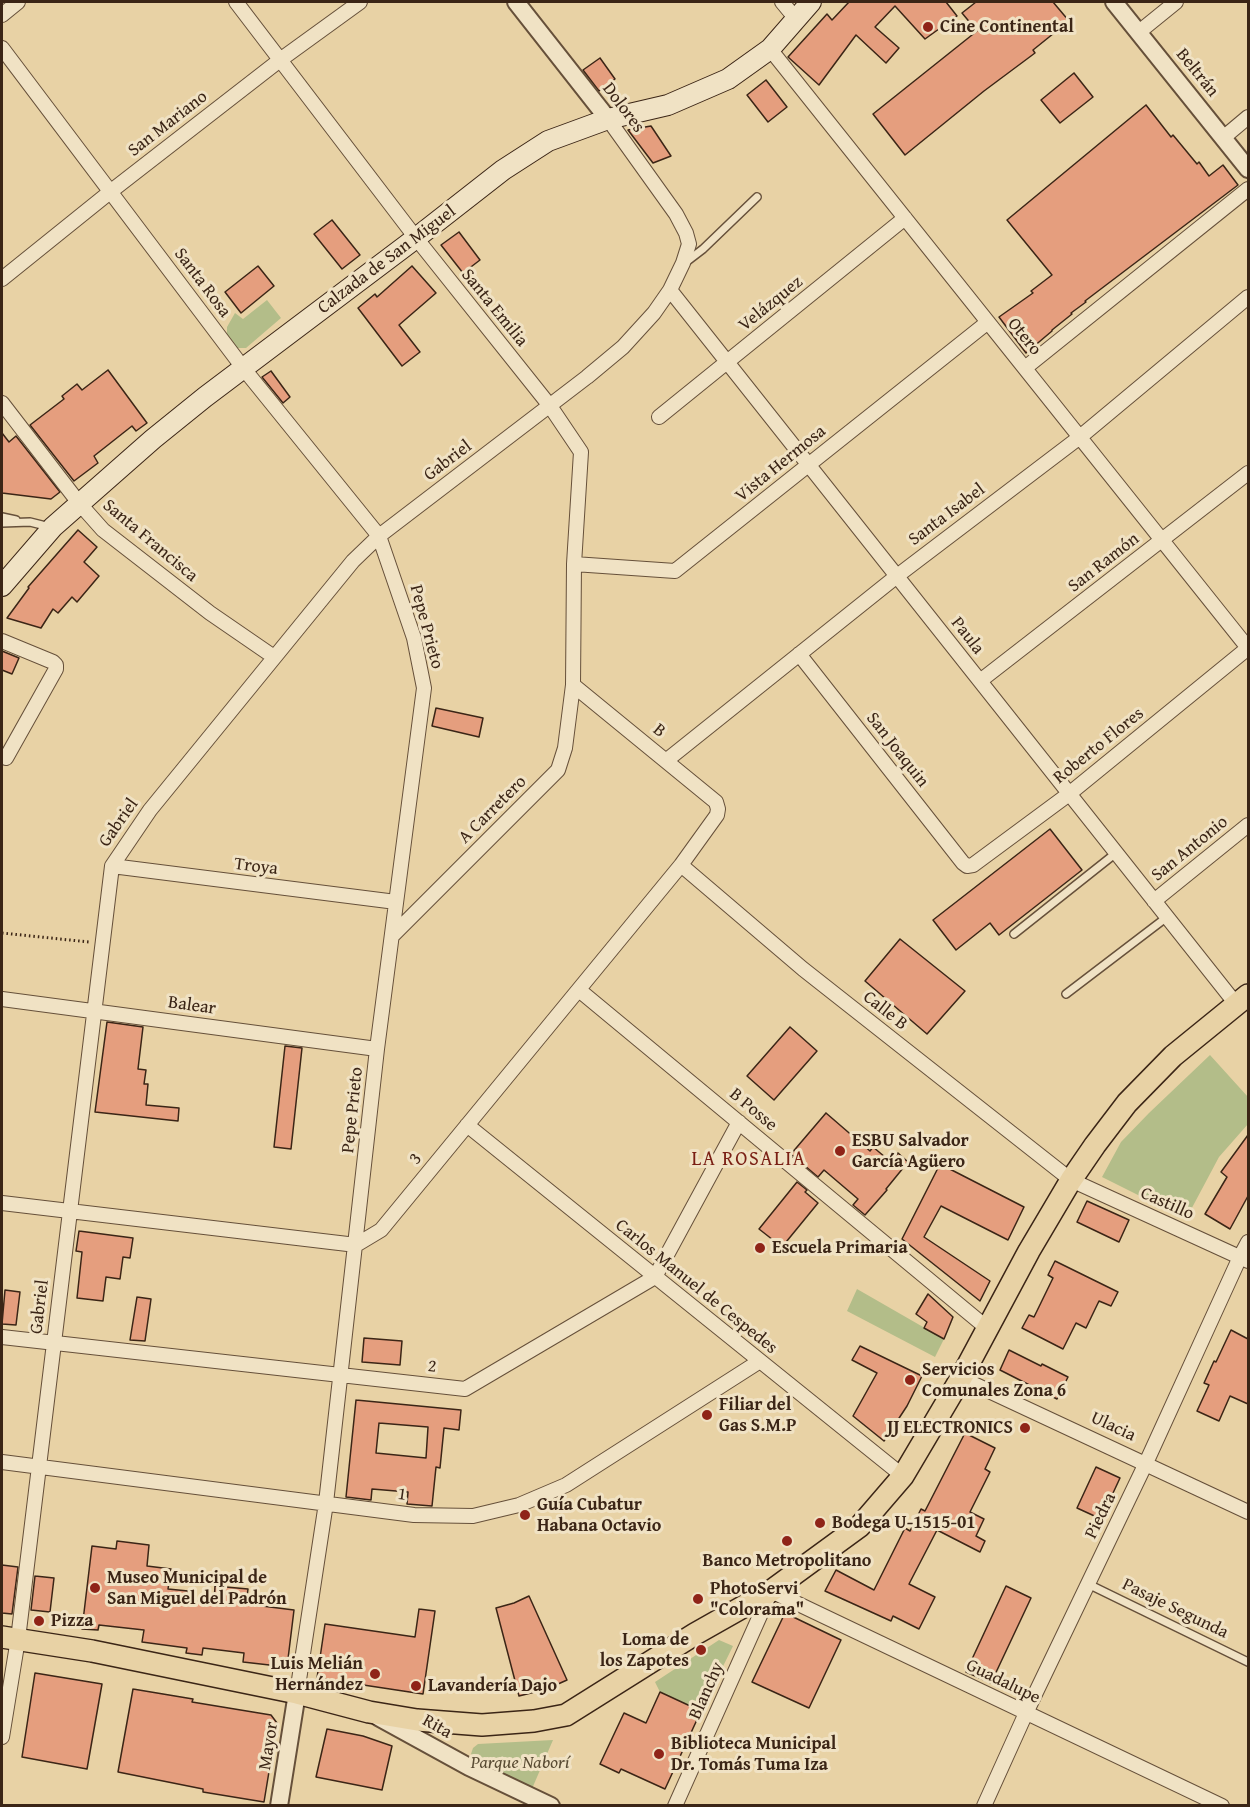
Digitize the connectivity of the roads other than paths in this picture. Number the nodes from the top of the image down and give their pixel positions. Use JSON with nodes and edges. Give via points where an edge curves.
{"nodes":[{"id":1,"x":18,"y":2,"type":"edge"},
{"id":2,"x":236,"y":2,"type":"edge"},
{"id":3,"x":360,"y":2,"type":"edge"},
{"id":4,"x":516,"y":2,"type":"edge"},
{"id":5,"x":782,"y":2,"type":"edge"},
{"id":6,"x":811,"y":2,"type":"edge"},
{"id":7,"x":1114,"y":2,"type":"edge"},
{"id":8,"x":1176,"y":2,"type":"edge"},
{"id":9,"x":2,"y":15,"type":"edge"},
{"id":10,"x":796,"y":19,"type":"junction"},
{"id":11,"x":1139,"y":32,"type":"junction"},
{"id":12,"x":2,"y":48,"type":"edge"},
{"id":13,"x":770,"y":49,"type":"junction"},
{"id":14,"x":280,"y":60,"type":"junction"},
{"id":15,"x":1248,"y":117,"type":"edge"},
{"id":16,"x":608,"y":118,"type":"junction"},
{"id":17,"x":1223,"y":138,"type":"junction"},
{"id":18,"x":1248,"y":169,"type":"edge"},
{"id":19,"x":1248,"y":189,"type":"edge"},
{"id":20,"x":110,"y":192,"type":"junction"},
{"id":21,"x":757,"y":197,"type":"dead end"},
{"id":22,"x":905,"y":218,"type":"junction"},
{"id":23,"x":416,"y":238,"type":"junction"},
{"id":24,"x":689,"y":244,"type":"joint"},
{"id":25,"x":684,"y":263,"type":"junction"},
{"id":26,"x":2,"y":279,"type":"edge"},
{"id":27,"x":670,"y":290,"type":"junction"},
{"id":28,"x":1248,"y":297,"type":"edge"},
{"id":29,"x":988,"y":322,"type":"junction"},
{"id":30,"x":727,"y":362,"type":"junction"},
{"id":31,"x":1025,"y":368,"type":"junction"},
{"id":32,"x":244,"y":369,"type":"junction"},
{"id":33,"x":2,"y":403,"type":"edge"},
{"id":34,"x":550,"y":406,"type":"junction"},
{"id":35,"x":659,"y":417,"type":"dead end"},
{"id":36,"x":1080,"y":437,"type":"junction"},
{"id":37,"x":808,"y":465,"type":"junction"},
{"id":38,"x":1248,"y":473,"type":"edge"},
{"id":39,"x":78,"y":503,"type":"junction"},
{"id":40,"x":2,"y":517,"type":"edge"},
{"id":41,"x":30,"y":522,"type":"junction"},
{"id":42,"x":2,"y":523,"type":"edge"},
{"id":43,"x":53,"y":527,"type":"junction"},
{"id":44,"x":379,"y":536,"type":"junction"},
{"id":45,"x":1162,"y":541,"type":"junction"},
{"id":46,"x":574,"y":564,"type":"junction"},
{"id":47,"x":897,"y":576,"type":"junction"},
{"id":48,"x":2,"y":586,"type":"edge"},
{"id":49,"x":2,"y":641,"type":"edge"},
{"id":50,"x":1248,"y":648,"type":"edge"},
{"id":51,"x":799,"y":654,"type":"junction"},
{"id":52,"x":274,"y":657,"type":"junction"},
{"id":53,"x":980,"y":681,"type":"junction"},
{"id":54,"x":573,"y":685,"type":"junction"},
{"id":55,"x":6,"y":758,"type":"dead end"},
{"id":56,"x":667,"y":760,"type":"junction"},
{"id":57,"x":1069,"y":794,"type":"junction"},
{"id":58,"x":718,"y":809,"type":"joint"},
{"id":59,"x":1248,"y":825,"type":"edge"},
{"id":60,"x":1116,"y":853,"type":"junction"},
{"id":61,"x":681,"y":865,"type":"junction"},
{"id":62,"x":967,"y":866,"type":"joint"},
{"id":63,"x":112,"y":867,"type":"junction"},
{"id":64,"x":1154,"y":901,"type":"junction"},
{"id":65,"x":396,"y":902,"type":"junction"},
{"id":66,"x":1167,"y":917,"type":"junction"},
{"id":67,"x":1014,"y":934,"type":"dead end"},
{"id":68,"x":392,"y":936,"type":"junction"},
{"id":69,"x":579,"y":990,"type":"junction"},
{"id":70,"x":1066,"y":994,"type":"dead end"},
{"id":71,"x":2,"y":999,"type":"edge"},
{"id":72,"x":1242,"y":1000,"type":"edge"},
{"id":73,"x":94,"y":1011,"type":"junction"},
{"id":74,"x":377,"y":1049,"type":"junction"},
{"id":75,"x":740,"y":1122,"type":"junction"},
{"id":76,"x":467,"y":1125,"type":"junction"},
{"id":77,"x":1071,"y":1180,"type":"junction"},
{"id":78,"x":2,"y":1203,"type":"edge"},
{"id":79,"x":70,"y":1211,"type":"junction"},
{"id":80,"x":1248,"y":1242,"type":"edge"},
{"id":81,"x":356,"y":1245,"type":"junction"},
{"id":82,"x":1244,"y":1259,"type":"edge"},
{"id":83,"x":655,"y":1276,"type":"junction"},
{"id":84,"x":987,"y":1328,"type":"junction"},
{"id":85,"x":2,"y":1337,"type":"edge"},
{"id":86,"x":54,"y":1343,"type":"junction"},
{"id":87,"x":760,"y":1361,"type":"junction"},
{"id":88,"x":341,"y":1375,"type":"junction"},
{"id":89,"x":961,"y":1377,"type":"junction"},
{"id":90,"x":2,"y":1462,"type":"edge"},
{"id":91,"x":1146,"y":1463,"type":"junction"},
{"id":92,"x":39,"y":1467,"type":"junction"},
{"id":93,"x":903,"y":1476,"type":"junction"},
{"id":94,"x":326,"y":1503,"type":"junction"},
{"id":95,"x":1248,"y":1512,"type":"edge"},
{"id":96,"x":1088,"y":1584,"type":"junction"},
{"id":97,"x":771,"y":1590,"type":"junction"},
{"id":98,"x":10,"y":1638,"type":"edge"},
{"id":99,"x":1248,"y":1662,"type":"edge"},
{"id":100,"x":6,"y":1679,"type":"edge"},
{"id":101,"x":297,"y":1693,"type":"junction"},
{"id":102,"x":369,"y":1713,"type":"junction"},
{"id":103,"x":1026,"y":1713,"type":"junction"},
{"id":104,"x":2,"y":1737,"type":"edge"},
{"id":105,"x":279,"y":1806,"type":"edge"},
{"id":106,"x":551,"y":1806,"type":"edge"},
{"id":107,"x":675,"y":1806,"type":"edge"},
{"id":108,"x":984,"y":1806,"type":"edge"},
{"id":109,"x":1221,"y":1806,"type":"edge"}],
"edges":[{"from":1,"to":9,"type":"street"},
{"from":2,"to":14,"type":"street","name":"Santa Emilia"},
{"from":3,"to":14,"type":"street","name":"San Mariano"},
{"from":4,"to":16,"type":"street","name":"Dolores"},
{"from":5,"to":10,"type":"street"},
{"from":6,"to":10,"type":"main road","name":"Calzada de San Miguel"},
{"from":7,"to":11,"type":"street","name":"Beltrán"},
{"from":8,"to":11,"type":"street"},
{"from":10,"to":13,"type":"main road","name":"Calzada de San Miguel"},
{"from":11,"to":17,"type":"street","name":"Beltrán"},
{"from":12,"to":20,"type":"street","name":"Santa Rosa"},
{"from":13,"to":16,"type":"main road","name":"Calzada de San Miguel","via":[[728,79],[688,98]]},
{"from":13,"to":22,"type":"street","name":"Otero"},
{"from":14,"to":20,"type":"street","name":"San Mariano"},
{"from":14,"to":23,"type":"street","name":"Santa Emilia"},
{"from":15,"to":17,"type":"street"},
{"from":16,"to":23,"type":"main road","name":"Calzada de San Miguel","via":[[548,141],[503,170]]},
{"from":16,"to":24,"type":"street","name":"Dolores","via":[[676,214]]},
{"from":17,"to":18,"type":"street","name":"Beltrán"},
{"from":19,"to":31,"type":"street"},
{"from":20,"to":26,"type":"street","name":"San Mariano"},
{"from":20,"to":32,"type":"street","name":"Santa Rosa"},
{"from":21,"to":25,"type":"lane"},
{"from":22,"to":29,"type":"street","name":"Otero"},
{"from":22,"to":30,"type":"street","name":"Velázquez"},
{"from":23,"to":32,"type":"main road","name":"Calzada de San Miguel"},
{"from":23,"to":34,"type":"street","name":"Santa Emilia"},
{"from":24,"to":25,"type":"street","name":"Gabriel"},
{"from":25,"to":27,"type":"street","name":"Gabriel"},
{"from":27,"to":30,"type":"street","name":"Paula"},
{"from":27,"to":34,"type":"street","name":"Gabriel","via":[[623,347]]},
{"from":28,"to":36,"type":"street","name":"Santa Isabel"},
{"from":29,"to":31,"type":"street","name":"Otero"},
{"from":29,"to":37,"type":"street","name":"Vista Hermosa"},
{"from":30,"to":35,"type":"street","name":"Velázquez"},
{"from":30,"to":37,"type":"street","name":"Paula"},
{"from":31,"to":36,"type":"street","name":"Otero"},
{"from":32,"to":39,"type":"main road","name":"Calzada de San Miguel"},
{"from":32,"to":44,"type":"street","name":"Santa Rosa"},
{"from":33,"to":39,"type":"street","name":"Santa Francisca"},
{"from":34,"to":44,"type":"street","name":"Gabriel"},
{"from":34,"to":46,"type":"street","name":"Santa Emilia","via":[[582,452]]},
{"from":36,"to":45,"type":"street","name":"Otero"},
{"from":36,"to":47,"type":"street","name":"Santa Isabel"},
{"from":37,"to":46,"type":"street","name":"Vista Hermosa","via":[[675,571]]},
{"from":37,"to":47,"type":"street","name":"Paula"},
{"from":38,"to":45,"type":"street","name":"San Ramón"},
{"from":39,"to":43,"type":"main road","name":"Calzada de San Miguel"},
{"from":39,"to":52,"type":"street","name":"Santa Francisca","via":[[134,556]]},
{"from":40,"to":41,"type":"lane"},
{"from":41,"to":42,"type":"lane"},
{"from":41,"to":43,"type":"lane"},
{"from":43,"to":48,"type":"main road","name":"Calzada de San Miguel"},
{"from":44,"to":52,"type":"street","name":"Gabriel","via":[[353,561]]},
{"from":44,"to":65,"type":"street","name":"Pepe Prieto","via":[[414,638],[424,688]]},
{"from":45,"to":50,"type":"street","name":"Otero"},
{"from":45,"to":53,"type":"street","name":"San Ramón"},
{"from":46,"to":54,"type":"street","name":"Santa Emilia"},
{"from":47,"to":51,"type":"street","name":"Santa Isabel"},
{"from":47,"to":53,"type":"street","name":"Paula"},
{"from":49,"to":55,"type":"street","via":[[56,665]]},
{"from":50,"to":57,"type":"street","name":"Roberto Flores"},
{"from":51,"to":56,"type":"street","name":"Santa Isabel"},
{"from":51,"to":62,"type":"street","name":"San Joaquin"},
{"from":52,"to":63,"type":"street","name":"Gabriel","via":[[150,810]]},
{"from":53,"to":57,"type":"street","name":"Paula"},
{"from":54,"to":56,"type":"street","name":"B"},
{"from":54,"to":68,"type":"street","name":"A Carretero","via":[[565,748],[558,770]]},
{"from":56,"to":58,"type":"street","name":"B","via":[[716,802]]},
{"from":57,"to":60,"type":"street","name":"Paula"},
{"from":57,"to":62,"type":"street","name":"Roberto Flores"},
{"from":58,"to":61,"type":"street","name":"3"},
{"from":59,"to":64,"type":"street","name":"San Antonio"},
{"from":60,"to":64,"type":"street","name":"Paula"},
{"from":60,"to":67,"type":"lane"},
{"from":61,"to":69,"type":"street","name":"3"},
{"from":61,"to":77,"type":"street","name":"Calle B","via":[[803,969]]},
{"from":63,"to":65,"type":"street","name":"Troya"},
{"from":63,"to":73,"type":"street","name":"Gabriel"},
{"from":64,"to":66,"type":"street","name":"Paula"},
{"from":65,"to":68,"type":"street","name":"Pepe Prieto"},
{"from":66,"to":70,"type":"lane"},
{"from":66,"to":72,"type":"street","name":"Paula"},
{"from":68,"to":74,"type":"street","name":"Pepe Prieto"},
{"from":69,"to":75,"type":"street","name":"B Posse"},
{"from":69,"to":76,"type":"street","name":"3"},
{"from":71,"to":73,"type":"street","name":"Balear"},
{"from":72,"to":77,"type":"main road","via":[[1173,1056],[1127,1103]]},
{"from":73,"to":74,"type":"street","name":"Balear"},
{"from":73,"to":79,"type":"street","name":"Gabriel"},
{"from":74,"to":81,"type":"street","name":"Pepe Prieto"},
{"from":75,"to":83,"type":"street"},
{"from":75,"to":84,"type":"street","name":"B Posse"},
{"from":76,"to":81,"type":"street","name":"3","via":[[381,1230]]},
{"from":76,"to":83,"type":"street","name":"Carlos Manuel de Cespedes"},
{"from":77,"to":82,"type":"street","name":"Castillo"},
{"from":77,"to":84,"type":"main road"},
{"from":78,"to":79,"type":"street"},
{"from":79,"to":81,"type":"street"},
{"from":79,"to":86,"type":"street","name":"Gabriel"},
{"from":80,"to":82,"type":"street","name":"Piedra"},
{"from":81,"to":88,"type":"street","name":"Pepe Prieto"},
{"from":82,"to":91,"type":"street","name":"Piedra"},
{"from":83,"to":87,"type":"street","name":"Carlos Manuel de Cespedes"},
{"from":83,"to":88,"type":"street","name":"2","via":[[465,1389]]},
{"from":84,"to":89,"type":"main road"},
{"from":85,"to":86,"type":"street","name":"2"},
{"from":86,"to":88,"type":"street","name":"2"},
{"from":86,"to":92,"type":"street","name":"Gabriel"},
{"from":87,"to":93,"type":"street","name":"Carlos Manuel de Cespedes"},
{"from":87,"to":94,"type":"street","name":"1","via":[[566,1485],[519,1504],[473,1516],[414,1515]]},
{"from":88,"to":94,"type":"street","name":"Pepe Prieto"},
{"from":89,"to":91,"type":"street","name":"Ulacia"},
{"from":89,"to":93,"type":"main road"},
{"from":90,"to":92,"type":"street","name":"1"},
{"from":91,"to":95,"type":"street","name":"Ulacia"},
{"from":91,"to":96,"type":"street","name":"Piedra"},
{"from":92,"to":94,"type":"street","name":"1"},
{"from":92,"to":98,"type":"street","name":"Gabriel"},
{"from":93,"to":97,"type":"main road","via":[[860,1526]]},
{"from":94,"to":101,"type":"street","name":"Pepe Prieto"},
{"from":96,"to":99,"type":"lane","name":"Pasaje Segunda"},
{"from":96,"to":103,"type":"street","name":"Piedra"},
{"from":97,"to":102,"type":"main road","via":[[566,1715],[482,1725]]},
{"from":97,"to":103,"type":"street","name":"Guadalupe"},
{"from":97,"to":107,"type":"street","name":"Blanchy"},
{"from":98,"to":100,"type":"street","name":"Gabriel"},
{"from":98,"to":101,"type":"main road"},
{"from":100,"to":104,"type":"street","name":"Gabriel"},
{"from":101,"to":102,"type":"main road"},
{"from":101,"to":105,"type":"street","name":"Mayor"},
{"from":102,"to":106,"type":"street","name":"Rita"},
{"from":103,"to":108,"type":"street","name":"Piedra"},
{"from":103,"to":109,"type":"street","name":"Guadalupe"}]}
